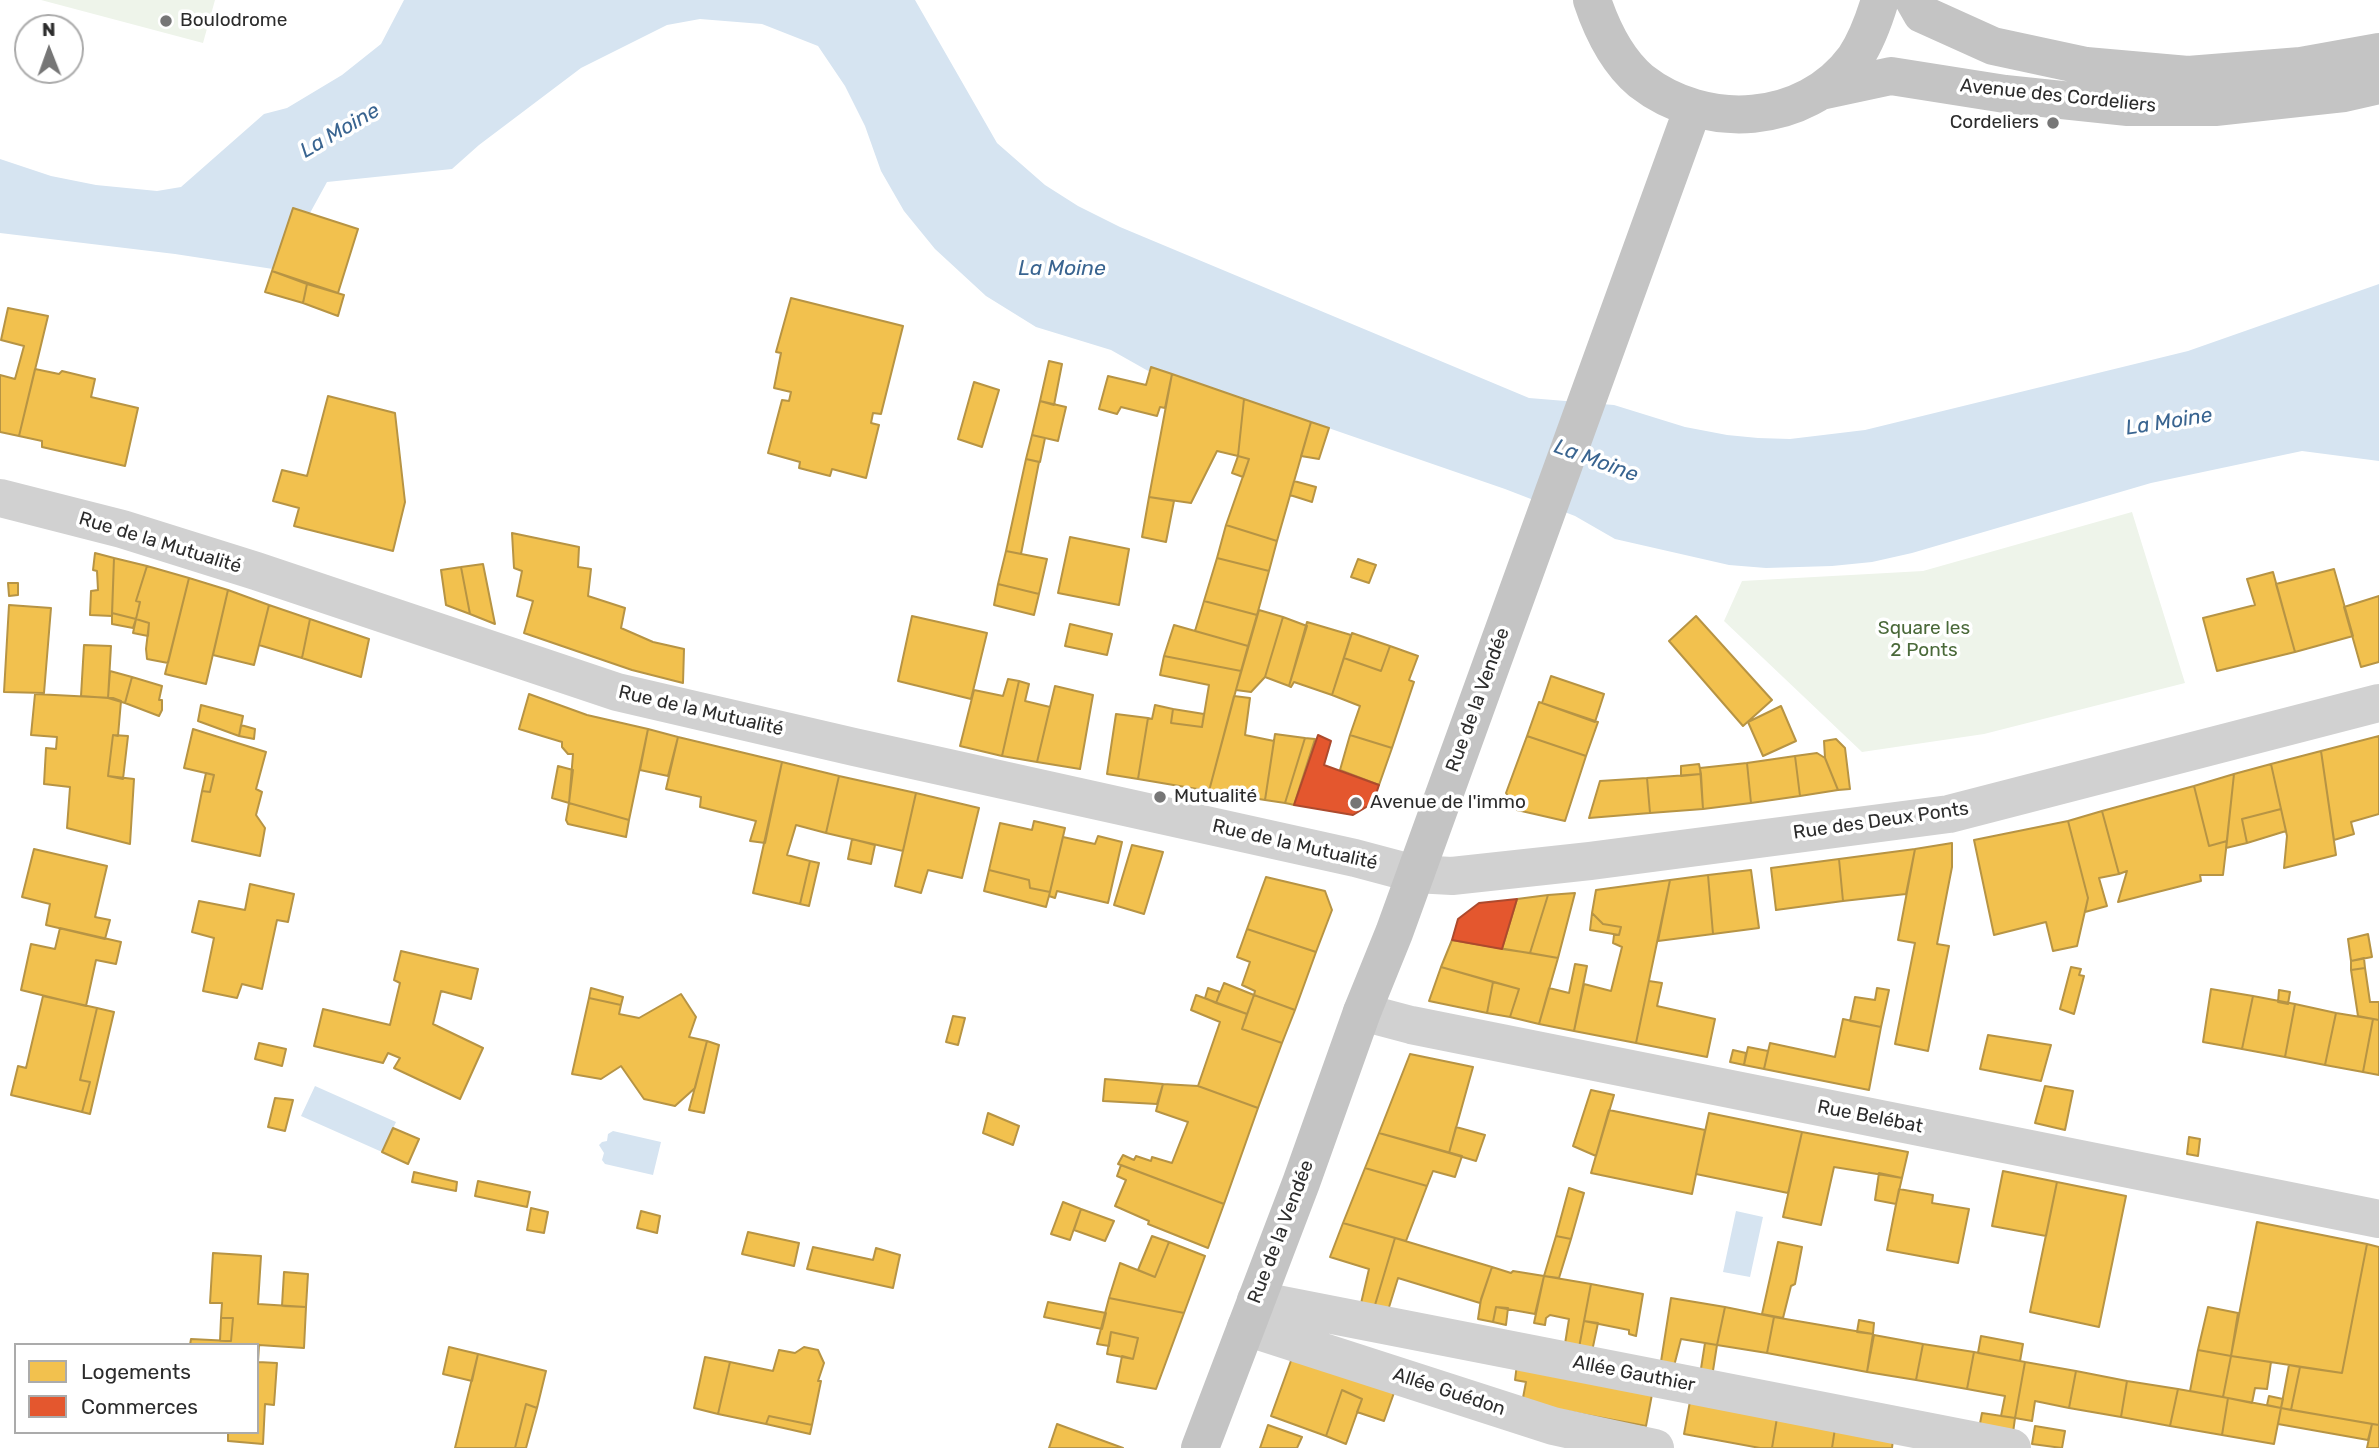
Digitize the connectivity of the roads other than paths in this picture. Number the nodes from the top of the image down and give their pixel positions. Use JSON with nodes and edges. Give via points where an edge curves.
{"nodes":[{"id":1,"x":1592,"y":0,"type":"edge"},
{"id":2,"x":1881,"y":0,"type":"edge"},
{"id":3,"x":1914,"y":0,"type":"edge"},
{"id":4,"x":2379,"y":52,"type":"edge"},
{"id":5,"x":2379,"y":85,"type":"edge"},
{"id":6,"x":1821,"y":92,"type":"junction"},
{"id":7,"x":1693,"y":108,"type":"junction"},
{"id":8,"x":0,"y":498,"type":"edge"},
{"id":9,"x":2379,"y":703,"type":"edge"},
{"id":10,"x":1415,"y":874,"type":"junction"},
{"id":11,"x":1362,"y":1012,"type":"junction"},
{"id":12,"x":2379,"y":1219,"type":"edge"},
{"id":13,"x":1250,"y":1313,"type":"junction"},
{"id":14,"x":1200,"y":1448,"type":"edge"},
{"id":15,"x":1655,"y":1448,"type":"edge"},
{"id":16,"x":2012,"y":1448,"type":"edge"}],
"edges":[{"from":1,"to":7,"type":"main road","via":[[1602,28],[1640,80]]},
{"from":2,"to":6,"type":"main road","via":[[1854,59]]},
{"from":3,"to":4,"type":"main road","name":"Avenue des Cordeliers","via":[[1922,14],[1993,46],[2086,66],[2188,75],[2301,66]]},
{"from":5,"to":6,"type":"main road","name":"Avenue des Cordeliers","via":[[2215,107],[2128,107],[1891,76]]},
{"from":6,"to":7,"type":"main road","via":[[1762,115]]},
{"from":7,"to":10,"type":"main road","name":"Rue de la Vendée"},
{"from":8,"to":10,"type":"street","name":"Rue de la Mutualité","via":[[256,571],[617,692]]},
{"from":9,"to":10,"type":"street","name":"Rue des Deux Ponts","via":[[1949,814],[1590,861],[1452,876]]},
{"from":10,"to":11,"type":"main road","name":"Rue de la Vendée"},
{"from":11,"to":12,"type":"street","name":"Rue Belébat"},
{"from":11,"to":13,"type":"main road","name":"Rue de la Vendée"},
{"from":13,"to":14,"type":"main road","name":"Rue de la Vendée"},
{"from":13,"to":15,"type":"street","name":"Allée Guédon","via":[[1553,1426]]},
{"from":13,"to":16,"type":"street","name":"Allée Gauthier"}]}
